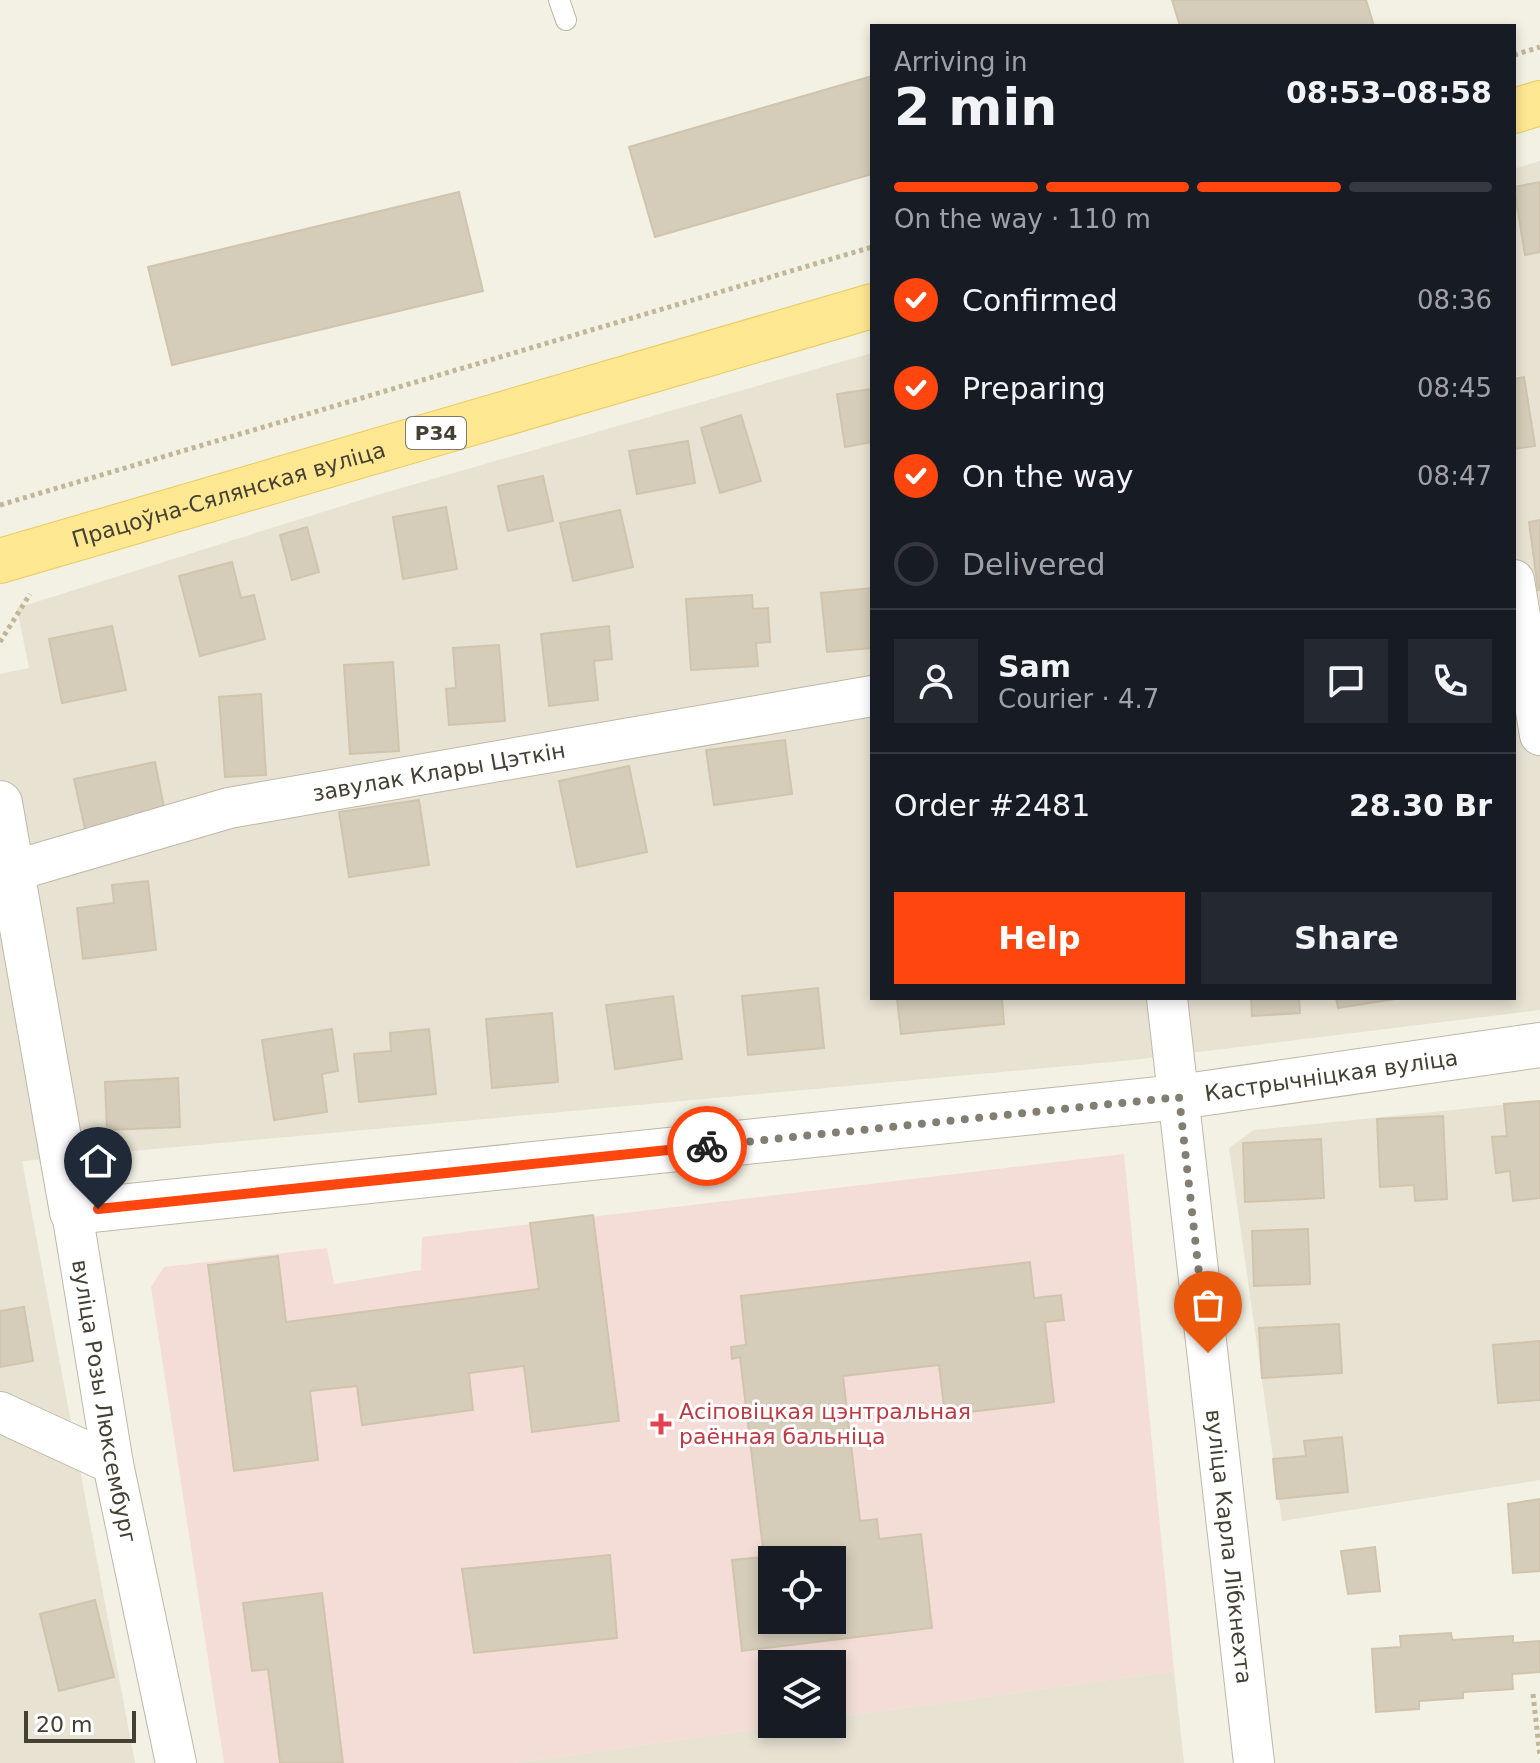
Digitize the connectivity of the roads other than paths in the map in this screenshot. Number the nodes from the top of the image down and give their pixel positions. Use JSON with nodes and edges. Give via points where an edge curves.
{"nodes":[{"id":1,"x":559,"y":0,"type":"edge"},
{"id":2,"x":566,"y":20,"type":"dead end"},
{"id":3,"x":1540,"y":103,"type":"edge"},
{"id":4,"x":1516,"y":110,"type":"edge"},
{"id":5,"x":870,"y":307,"type":"edge"},
{"id":6,"x":0,"y":561,"type":"edge"},
{"id":7,"x":1516,"y":592,"type":"edge"},
{"id":8,"x":870,"y":696,"type":"edge"},
{"id":9,"x":1540,"y":735,"type":"edge"},
{"id":10,"x":0,"y":803,"type":"edge"},
{"id":11,"x":13,"y":871,"type":"junction"},
{"id":12,"x":1167,"y":1000,"type":"edge"},
{"id":13,"x":1540,"y":1045,"type":"edge"},
{"id":14,"x":1179,"y":1097,"type":"junction"},
{"id":15,"x":72,"y":1212,"type":"junction"},
{"id":16,"x":0,"y":1412,"type":"edge"},
{"id":17,"x":113,"y":1464,"type":"junction"},
{"id":18,"x":176,"y":1763,"type":"edge"},
{"id":19,"x":1254,"y":1763,"type":"edge"}],
"edges":[{"from":1,"to":2,"type":"lane"},
{"from":3,"to":4,"type":"main road"},
{"from":5,"to":6,"type":"main road","name":"Працоўна-Сялянская вуліца","number":"Р34"},
{"from":7,"to":9,"type":"street"},
{"from":8,"to":11,"type":"street","name":"завулак Клары Цэткін","via":[[229,808]]},
{"from":10,"to":11,"type":"street","name":"вуліца Розы Люксембург"},
{"from":11,"to":15,"type":"street","name":"вуліца Розы Люксембург"},
{"from":12,"to":14,"type":"street","name":"вуліца Карла Лібкнехта"},
{"from":13,"to":14,"type":"street","name":"Кастрычніцкая вуліца"},
{"from":14,"to":15,"type":"street","name":"Кастрычніцкая вуліца"},
{"from":14,"to":19,"type":"street","name":"вуліца Карла Лібкнехта"},
{"from":15,"to":17,"type":"street","name":"вуліца Розы Люксембург"},
{"from":16,"to":17,"type":"street"},
{"from":17,"to":18,"type":"street","name":"вуліца Розы Люксембург"}]}
